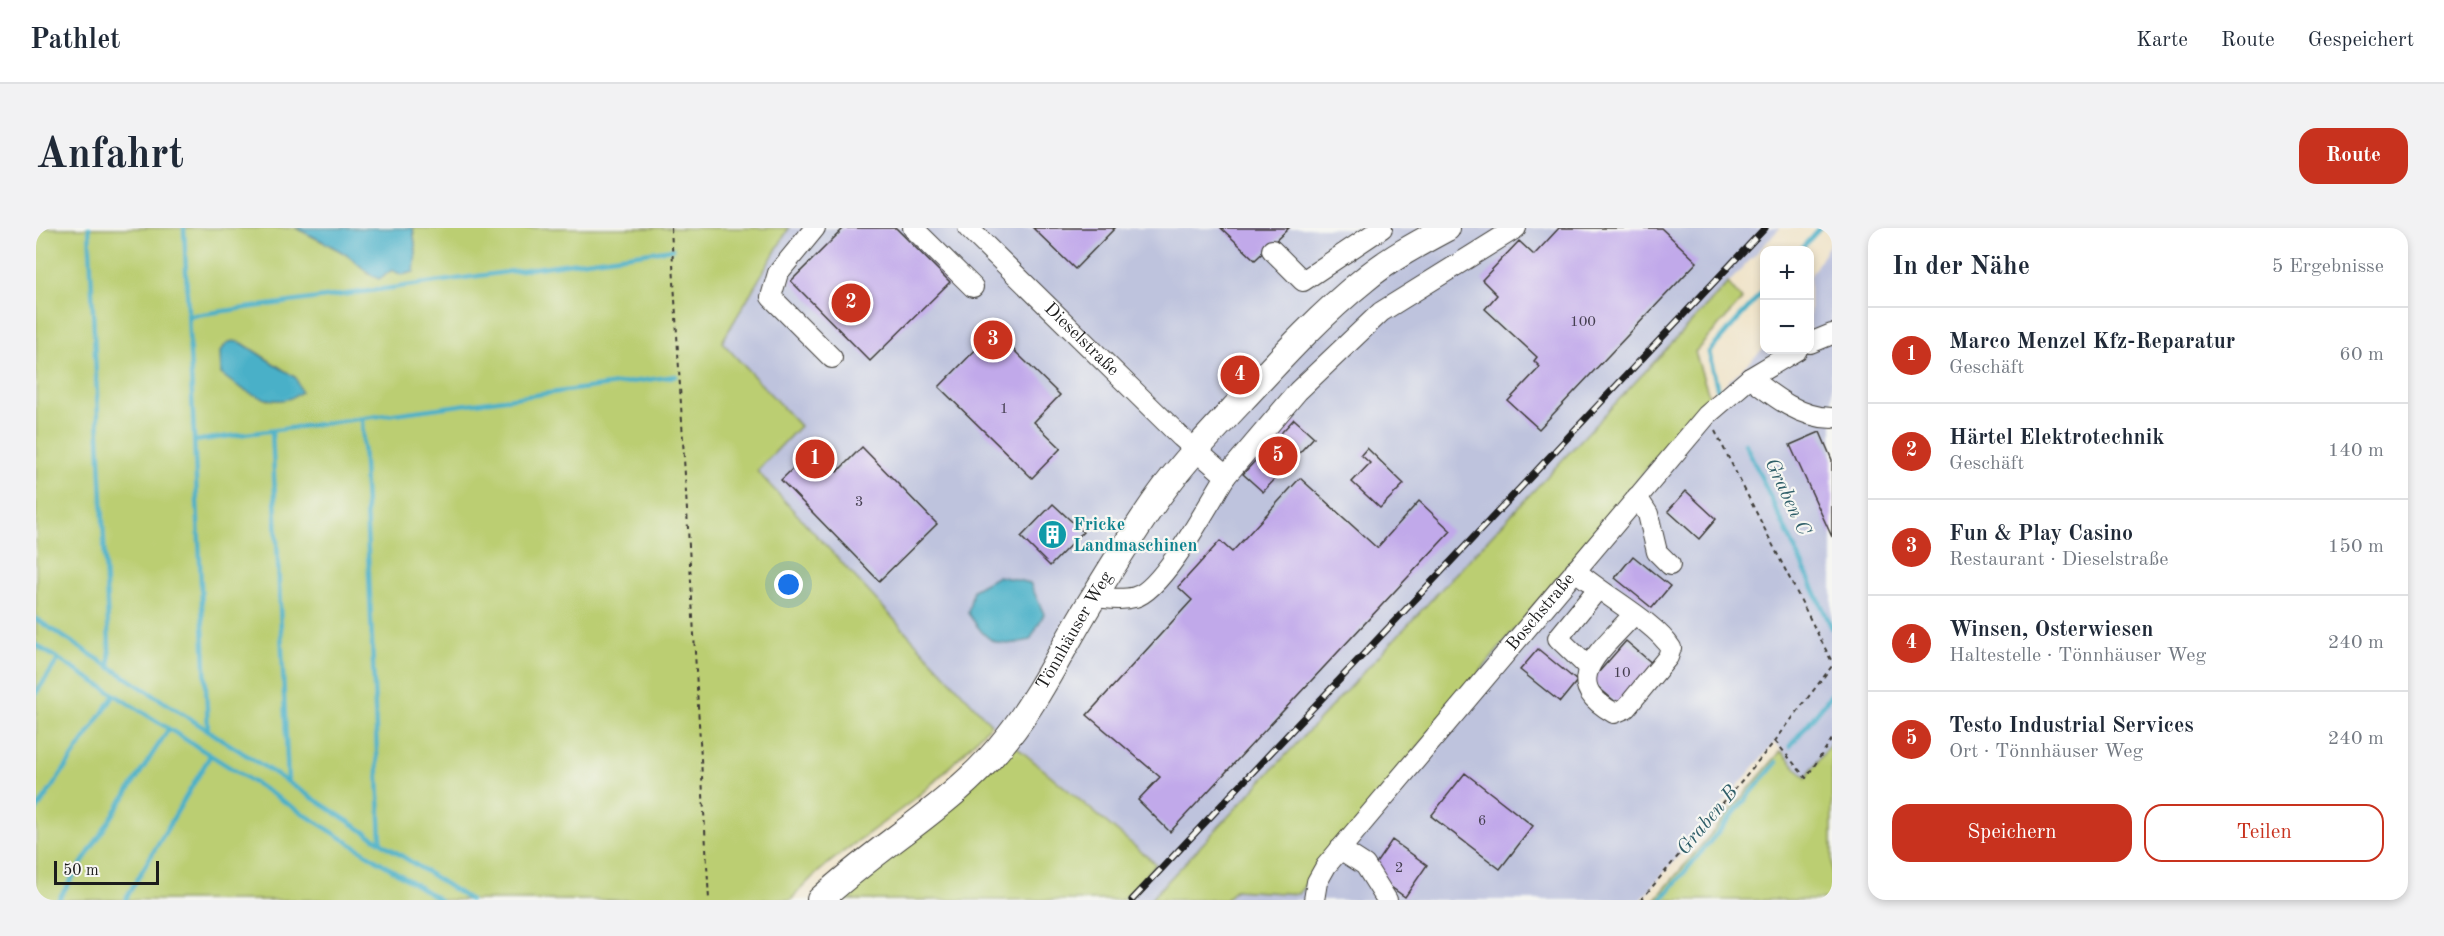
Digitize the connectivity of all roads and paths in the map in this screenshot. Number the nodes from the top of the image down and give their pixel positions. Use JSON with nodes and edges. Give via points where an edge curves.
{"nodes":[{"id":1,"x":671,"y":228,"type":"edge"},
{"id":2,"x":815,"y":228,"type":"edge"},
{"id":3,"x":913,"y":228,"type":"edge"},
{"id":4,"x":968,"y":228,"type":"edge"},
{"id":5,"x":1382,"y":228,"type":"edge"},
{"id":6,"x":1447,"y":228,"type":"edge"},
{"id":7,"x":1516,"y":228,"type":"edge"},
{"id":8,"x":1272,"y":250,"type":"dead end"},
{"id":9,"x":973,"y":287,"type":"dead end"},
{"id":10,"x":1832,"y":334,"type":"edge"},
{"id":11,"x":1814,"y":341,"type":"edge"},
{"id":12,"x":1790,"y":354,"type":"edge"},
{"id":13,"x":832,"y":358,"type":"dead end"},
{"id":14,"x":1750,"y":378,"type":"junction"},
{"id":15,"x":1707,"y":415,"type":"junction"},
{"id":16,"x":1832,"y":418,"type":"edge"},
{"id":17,"x":1196,"y":450,"type":"junction"},
{"id":18,"x":1226,"y":476,"type":"junction"},
{"id":19,"x":1637,"y":497,"type":"junction"},
{"id":20,"x":1670,"y":565,"type":"dead end"},
{"id":21,"x":1575,"y":570,"type":"junction"},
{"id":22,"x":1597,"y":590,"type":"junction"},
{"id":23,"x":1093,"y":597,"type":"junction"},
{"id":24,"x":1633,"y":615,"type":"junction"},
{"id":25,"x":1832,"y":662,"type":"edge"},
{"id":26,"x":1832,"y":666,"type":"edge"},
{"id":27,"x":1588,"y":667,"type":"junction"},
{"id":28,"x":1832,"y":739,"type":"edge"},
{"id":29,"x":1775,"y":741,"type":"junction"},
{"id":30,"x":1340,"y":849,"type":"junction"},
{"id":31,"x":709,"y":900,"type":"edge"},
{"id":32,"x":820,"y":900,"type":"edge"},
{"id":33,"x":1314,"y":900,"type":"edge"},
{"id":34,"x":1387,"y":900,"type":"edge"},
{"id":35,"x":1641,"y":900,"type":"edge"}],
"edges":[{"from":1,"to":31,"type":"path"},
{"from":2,"to":13,"type":"street","via":[[778,273],[771,297]]},
{"from":3,"to":9,"type":"street"},
{"from":4,"to":17,"type":"street","name":"Dieselstraße"},
{"from":5,"to":8,"type":"street","via":[[1303,281]]},
{"from":6,"to":17,"type":"main road","name":"Tönnhäuser Weg","via":[[1364,279],[1312,326]]},
{"from":7,"to":18,"type":"street","via":[[1381,312],[1298,392]]},
{"from":10,"to":11,"type":"street"},
{"from":12,"to":14,"type":"street","name":"Boschstraße"},
{"from":14,"to":15,"type":"street","name":"Boschstraße"},
{"from":14,"to":16,"type":"street","via":[[1814,418]]},
{"from":15,"to":19,"type":"street","name":"Boschstraße"},
{"from":15,"to":25,"type":"path"},
{"from":17,"to":18,"type":"street","name":"Dieselstraße"},
{"from":17,"to":23,"type":"main road","name":"Tönnhäuser Weg","via":[[1159,496]]},
{"from":18,"to":23,"type":"street","via":[[1163,575],[1137,597]]},
{"from":19,"to":20,"type":"street","via":[[1648,514],[1657,552]]},
{"from":19,"to":21,"type":"street","name":"Boschstraße"},
{"from":21,"to":22,"type":"street"},
{"from":21,"to":30,"type":"street","name":"Boschstraße"},
{"from":22,"to":24,"type":"street"},
{"from":22,"to":27,"type":"street","via":[[1558,638]]},
{"from":23,"to":32,"type":"main road","name":"Tönnhäuser Weg","via":[[1007,739],[969,779]]},
{"from":24,"to":27,"type":"street"},
{"from":24,"to":27,"type":"street","via":[[1671,648],[1626,708],[1614,713],[1586,691]]},
{"from":26,"to":29,"type":"path"},
{"from":28,"to":29,"type":"path","via":[[1806,778]]},
{"from":29,"to":35,"type":"path"},
{"from":30,"to":33,"type":"street","name":"Boschstraße","via":[[1317,882]]},
{"from":30,"to":34,"type":"street","via":[[1365,865]]}]}
